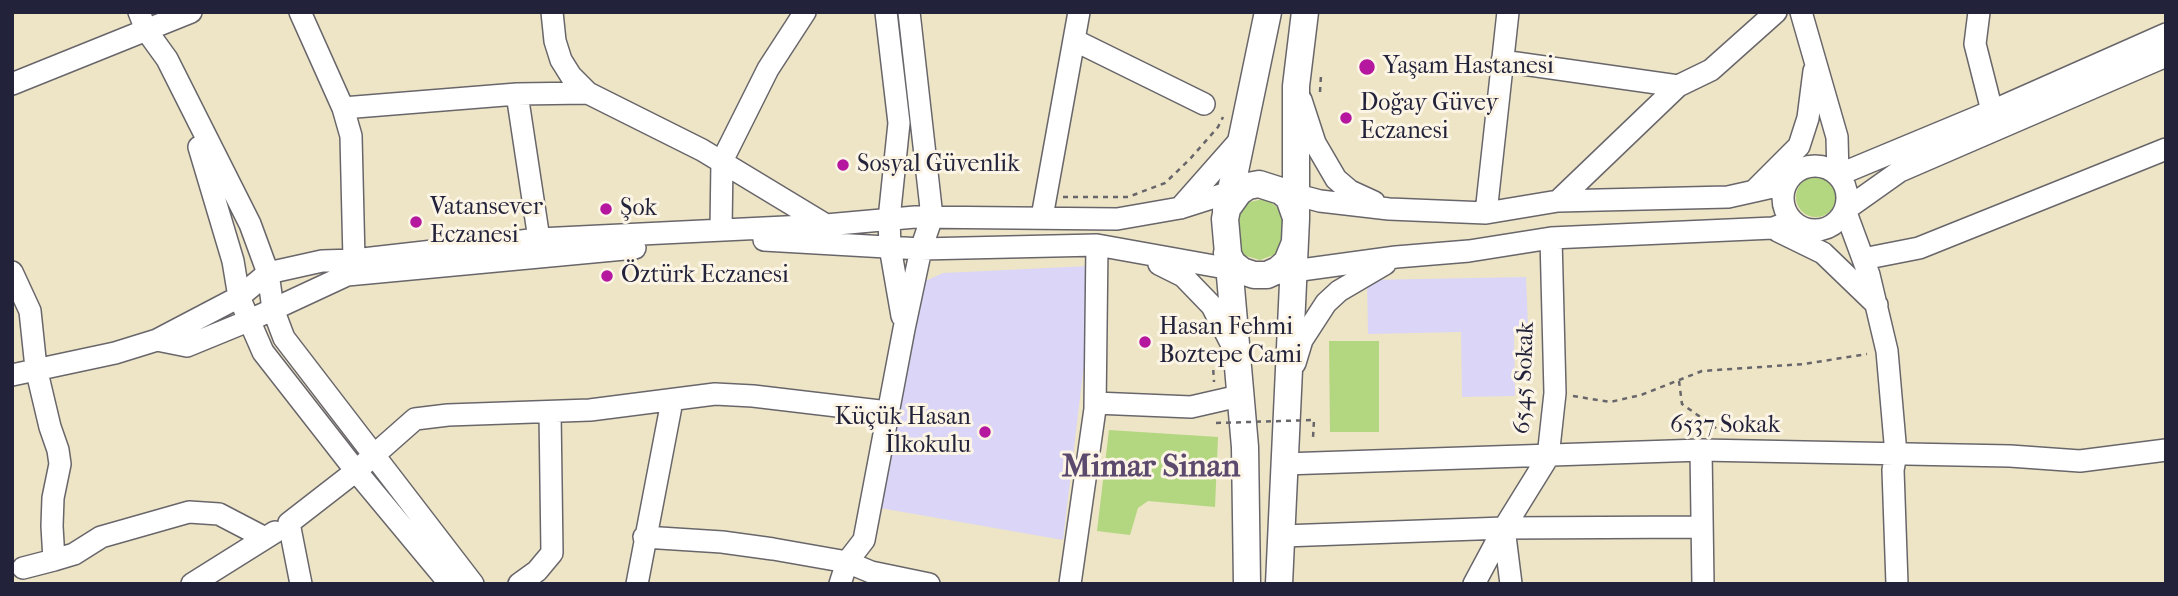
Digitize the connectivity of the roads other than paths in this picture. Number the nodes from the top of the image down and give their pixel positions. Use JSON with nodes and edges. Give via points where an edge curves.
{"nodes":[{"id":1,"x":191,"y":12,"type":"edge"},
{"id":2,"x":300,"y":12,"type":"edge"},
{"id":3,"x":552,"y":12,"type":"edge"},
{"id":4,"x":805,"y":12,"type":"edge"},
{"id":5,"x":886,"y":12,"type":"edge"},
{"id":6,"x":909,"y":12,"type":"edge"},
{"id":7,"x":1079,"y":12,"type":"edge"},
{"id":8,"x":1268,"y":12,"type":"edge"},
{"id":9,"x":1305,"y":12,"type":"edge"},
{"id":10,"x":1508,"y":12,"type":"edge"},
{"id":11,"x":1776,"y":12,"type":"edge"},
{"id":12,"x":1801,"y":12,"type":"edge"},
{"id":13,"x":1979,"y":12,"type":"edge"},
{"id":14,"x":143,"y":21,"type":"edge"},
{"id":15,"x":2166,"y":34,"type":"edge"},
{"id":16,"x":1074,"y":40,"type":"junction"},
{"id":17,"x":2166,"y":56,"type":"edge"},
{"id":18,"x":167,"y":59,"type":"junction"},
{"id":19,"x":1502,"y":61,"type":"junction"},
{"id":20,"x":1815,"y":62,"type":"junction"},
{"id":21,"x":12,"y":84,"type":"edge"},
{"id":22,"x":1678,"y":86,"type":"junction"},
{"id":23,"x":1308,"y":92,"type":"junction"},
{"id":24,"x":588,"y":93,"type":"junction"},
{"id":25,"x":517,"y":94,"type":"junction"},
{"id":26,"x":1204,"y":104,"type":"dead end"},
{"id":27,"x":343,"y":108,"type":"junction"},
{"id":28,"x":1992,"y":111,"type":"junction"},
{"id":29,"x":1240,"y":140,"type":"junction"},
{"id":30,"x":2166,"y":149,"type":"edge"},
{"id":31,"x":722,"y":161,"type":"junction"},
{"id":32,"x":1838,"y":175,"type":"junction"},
{"id":33,"x":1786,"y":184,"type":"junction"},
{"id":34,"x":1752,"y":193,"type":"junction"},
{"id":35,"x":1235,"y":197,"type":"junction"},
{"id":36,"x":1558,"y":201,"type":"junction"},
{"id":37,"x":1180,"y":208,"type":"junction"},
{"id":38,"x":1389,"y":209,"type":"junction"},
{"id":39,"x":1845,"y":210,"type":"junction"},
{"id":40,"x":1292,"y":211,"type":"junction"},
{"id":41,"x":1486,"y":213,"type":"junction"},
{"id":42,"x":932,"y":217,"type":"junction"},
{"id":43,"x":1042,"y":217,"type":"junction"},
{"id":44,"x":889,"y":219,"type":"junction"},
{"id":45,"x":826,"y":225,"type":"junction"},
{"id":46,"x":1782,"y":225,"type":"junction"},
{"id":47,"x":721,"y":230,"type":"junction"},
{"id":48,"x":1551,"y":238,"type":"junction"},
{"id":49,"x":539,"y":239,"type":"junction"},
{"id":50,"x":1097,"y":245,"type":"junction"},
{"id":51,"x":890,"y":247,"type":"junction"},
{"id":52,"x":1125,"y":248,"type":"junction"},
{"id":53,"x":921,"y":249,"type":"junction"},
{"id":54,"x":1396,"y":257,"type":"junction"},
{"id":55,"x":1863,"y":259,"type":"junction"},
{"id":56,"x":354,"y":260,"type":"junction"},
{"id":57,"x":1241,"y":267,"type":"junction"},
{"id":58,"x":12,"y":272,"type":"edge"},
{"id":59,"x":1294,"y":272,"type":"junction"},
{"id":60,"x":268,"y":273,"type":"junction"},
{"id":61,"x":239,"y":297,"type":"junction"},
{"id":62,"x":1877,"y":305,"type":"junction"},
{"id":63,"x":273,"y":309,"type":"junction"},
{"id":64,"x":248,"y":321,"type":"junction"},
{"id":65,"x":904,"y":328,"type":"junction"},
{"id":66,"x":157,"y":340,"type":"junction"},
{"id":67,"x":1235,"y":350,"type":"junction"},
{"id":68,"x":36,"y":368,"type":"junction"},
{"id":69,"x":12,"y":375,"type":"edge"},
{"id":70,"x":1290,"y":378,"type":"junction"},
{"id":71,"x":1239,"y":397,"type":"junction"},
{"id":72,"x":672,"y":401,"type":"junction"},
{"id":73,"x":1095,"y":403,"type":"junction"},
{"id":74,"x":550,"y":412,"type":"junction"},
{"id":75,"x":888,"y":412,"type":"junction"},
{"id":76,"x":1701,"y":450,"type":"junction"},
{"id":77,"x":2166,"y":450,"type":"edge"},
{"id":78,"x":1896,"y":454,"type":"junction"},
{"id":79,"x":373,"y":456,"type":"junction"},
{"id":80,"x":1548,"y":457,"type":"junction"},
{"id":81,"x":1284,"y":464,"type":"junction"},
{"id":82,"x":356,"y":471,"type":"junction"},
{"id":83,"x":289,"y":523,"type":"junction"},
{"id":84,"x":1702,"y":527,"type":"junction"},
{"id":85,"x":1504,"y":528,"type":"junction"},
{"id":86,"x":1283,"y":536,"type":"junction"},
{"id":87,"x":644,"y":537,"type":"junction"},
{"id":88,"x":265,"y":538,"type":"junction"},
{"id":89,"x":54,"y":561,"type":"junction"},
{"id":90,"x":848,"y":562,"type":"junction"},
{"id":91,"x":23,"y":568,"type":"dead end"},
{"id":92,"x":192,"y":584,"type":"edge"},
{"id":93,"x":300,"y":584,"type":"edge"},
{"id":94,"x":450,"y":584,"type":"edge"},
{"id":95,"x":473,"y":584,"type":"edge"},
{"id":96,"x":519,"y":584,"type":"edge"},
{"id":97,"x":637,"y":584,"type":"edge"},
{"id":98,"x":840,"y":584,"type":"edge"},
{"id":99,"x":929,"y":584,"type":"edge"},
{"id":100,"x":1070,"y":584,"type":"edge"},
{"id":101,"x":1247,"y":584,"type":"edge"},
{"id":102,"x":1279,"y":584,"type":"edge"},
{"id":103,"x":1474,"y":584,"type":"edge"},
{"id":104,"x":1511,"y":584,"type":"edge"},
{"id":105,"x":1703,"y":584,"type":"edge"},
{"id":106,"x":1896,"y":584,"type":"edge"}],
"edges":[{"from":1,"to":14,"type":"street"},
{"from":2,"to":27,"type":"street"},
{"from":3,"to":24,"type":"street","via":[[561,60]]},
{"from":4,"to":31,"type":"street","via":[[768,69]]},
{"from":5,"to":44,"type":"street","via":[[899,123]]},
{"from":6,"to":42,"type":"street"},
{"from":7,"to":16,"type":"street"},
{"from":8,"to":29,"type":"main road"},
{"from":9,"to":23,"type":"main road"},
{"from":10,"to":19,"type":"street"},
{"from":11,"to":22,"type":"street","via":[[1711,70]]},
{"from":12,"to":20,"type":"street"},
{"from":13,"to":28,"type":"street","via":[[1975,44]]},
{"from":14,"to":18,"type":"street"},
{"from":14,"to":21,"type":"street"},
{"from":15,"to":28,"type":"street"},
{"from":16,"to":26,"type":"street"},
{"from":16,"to":43,"type":"street"},
{"from":17,"to":39,"type":"street","via":[[1900,171]]},
{"from":18,"to":60,"type":"street","via":[[250,224]]},
{"from":18,"to":61,"type":"street","via":[[201,150]]},
{"from":19,"to":22,"type":"street"},
{"from":19,"to":41,"type":"street"},
{"from":20,"to":32,"type":"street","via":[[1837,137]]},
{"from":20,"to":34,"type":"street","via":[[1808,118],[1798,146]]},
{"from":22,"to":36,"type":"street"},
{"from":23,"to":38,"type":"street","via":[[1315,143],[1336,179],[1350,191]]},
{"from":23,"to":40,"type":"main road"},
{"from":24,"to":25,"type":"street"},
{"from":24,"to":31,"type":"street"},
{"from":25,"to":27,"type":"street"},
{"from":25,"to":49,"type":"street"},
{"from":27,"to":56,"type":"street","via":[[351,136]]},
{"from":28,"to":32,"type":"street"},
{"from":29,"to":35,"type":"main road"},
{"from":29,"to":37,"type":"street"},
{"from":30,"to":55,"type":"street","via":[[1919,248]]},
{"from":31,"to":45,"type":"street"},
{"from":31,"to":47,"type":"street"},
{"from":32,"to":33,"type":"street","via":[[1810,166],[1792,175]]},
{"from":32,"to":39,"type":"street","via":[[1847,192]]},
{"from":33,"to":34,"type":"street"},
{"from":33,"to":46,"type":"street"},
{"from":34,"to":36,"type":"street"},
{"from":35,"to":37,"type":"street"},
{"from":35,"to":40,"type":"main road","via":[[1270,186]]},
{"from":35,"to":57,"type":"main road"},
{"from":36,"to":41,"type":"street"},
{"from":37,"to":43,"type":"street","via":[[1118,219]]},
{"from":38,"to":40,"type":"street","via":[[1320,201]]},
{"from":38,"to":41,"type":"street"},
{"from":39,"to":46,"type":"street","via":[[1840,219],[1822,230]]},
{"from":39,"to":55,"type":"street"},
{"from":40,"to":57,"type":"main road","via":[[1293,251],[1287,262],[1278,270]]},
{"from":40,"to":59,"type":"main road"},
{"from":42,"to":43,"type":"street"},
{"from":42,"to":44,"type":"street"},
{"from":42,"to":53,"type":"street"},
{"from":44,"to":45,"type":"street"},
{"from":44,"to":51,"type":"street"},
{"from":45,"to":47,"type":"street"},
{"from":46,"to":48,"type":"street"},
{"from":46,"to":62,"type":"street","via":[[1823,253]]},
{"from":47,"to":49,"type":"street"},
{"from":48,"to":54,"type":"street"},
{"from":48,"to":80,"type":"street","name":"6545 Sokak","via":[[1555,393]]},
{"from":49,"to":56,"type":"street"},
{"from":50,"to":52,"type":"street"},
{"from":50,"to":53,"type":"street"},
{"from":50,"to":73,"type":"street"},
{"from":51,"to":53,"type":"street"},
{"from":51,"to":63,"type":"street","via":[[712,240],[346,275]]},
{"from":51,"to":65,"type":"street"},
{"from":52,"to":57,"type":"street"},
{"from":52,"to":67,"type":"street","via":[[1183,276],[1212,306]]},
{"from":53,"to":65,"type":"street"},
{"from":54,"to":59,"type":"street"},
{"from":54,"to":70,"type":"street","via":[[1339,290],[1326,303],[1302,340]]},
{"from":55,"to":62,"type":"street"},
{"from":56,"to":60,"type":"street","via":[[322,261]]},
{"from":57,"to":59,"type":"street"},
{"from":57,"to":67,"type":"main road"},
{"from":58,"to":68,"type":"street","via":[[30,311]]},
{"from":59,"to":70,"type":"main road"},
{"from":60,"to":61,"type":"street"},
{"from":60,"to":63,"type":"street"},
{"from":61,"to":64,"type":"street"},
{"from":61,"to":66,"type":"street"},
{"from":62,"to":78,"type":"street","via":[[1887,351]]},
{"from":63,"to":64,"type":"street"},
{"from":63,"to":79,"type":"street","via":[[284,338]]},
{"from":64,"to":66,"type":"street","via":[[187,346]]},
{"from":64,"to":82,"type":"street","via":[[263,352]]},
{"from":65,"to":75,"type":"street"},
{"from":66,"to":68,"type":"street","via":[[115,354]]},
{"from":67,"to":71,"type":"main road"},
{"from":68,"to":69,"type":"street"},
{"from":68,"to":89,"type":"street","via":[[60,464],[53,498]]},
{"from":70,"to":81,"type":"main road"},
{"from":71,"to":73,"type":"street","via":[[1191,407]]},
{"from":71,"to":101,"type":"main road","via":[[1245,447]]},
{"from":72,"to":74,"type":"street"},
{"from":72,"to":75,"type":"street","via":[[715,394]]},
{"from":72,"to":87,"type":"street"},
{"from":73,"to":100,"type":"street"},
{"from":74,"to":79,"type":"street","via":[[415,419]]},
{"from":74,"to":96,"type":"street","via":[[552,553]]},
{"from":75,"to":90,"type":"street","via":[[864,540]]},
{"from":76,"to":78,"type":"street","name":"6537 Sokak"},
{"from":76,"to":80,"type":"street","name":"6537 Sokak"},
{"from":76,"to":84,"type":"street"},
{"from":77,"to":78,"type":"street","name":"6537 Sokak","via":[[2080,461]]},
{"from":78,"to":106,"type":"street"},
{"from":79,"to":82,"type":"street"},
{"from":79,"to":95,"type":"street"},
{"from":80,"to":81,"type":"street","name":"6537 Sokak"},
{"from":80,"to":85,"type":"street","name":"6545 Sokak"},
{"from":81,"to":86,"type":"main road"},
{"from":82,"to":83,"type":"street"},
{"from":82,"to":94,"type":"street"},
{"from":83,"to":88,"type":"street"},
{"from":83,"to":93,"type":"street"},
{"from":84,"to":85,"type":"street"},
{"from":84,"to":105,"type":"street"},
{"from":85,"to":86,"type":"street"},
{"from":85,"to":103,"type":"street","name":"6545 Sokak"},
{"from":85,"to":104,"type":"street"},
{"from":86,"to":102,"type":"main road"},
{"from":87,"to":90,"type":"street","via":[[722,542]]},
{"from":87,"to":97,"type":"street"},
{"from":88,"to":89,"type":"street","via":[[219,514],[189,512],[101,537]]},
{"from":88,"to":92,"type":"street"},
{"from":89,"to":91,"type":"street"},
{"from":90,"to":98,"type":"street"},
{"from":90,"to":99,"type":"street","via":[[871,572]]}]}
